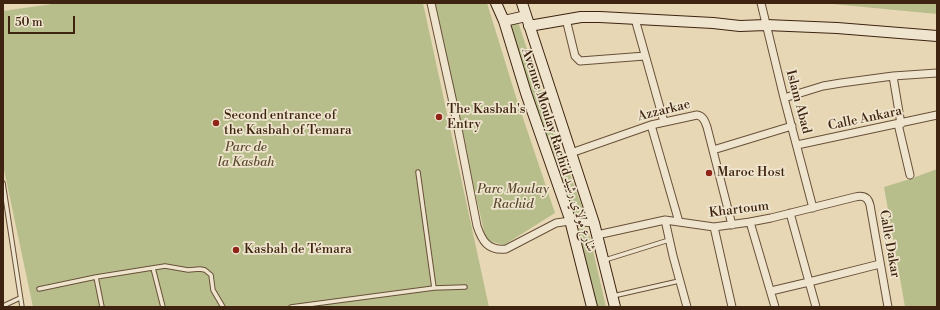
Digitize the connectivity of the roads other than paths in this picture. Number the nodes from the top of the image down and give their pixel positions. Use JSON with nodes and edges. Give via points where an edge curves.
{"nodes":[{"id":1,"x":431,"y":3,"type":"edge"},
{"id":2,"x":496,"y":3,"type":"edge"},
{"id":3,"x":522,"y":3,"type":"edge"},
{"id":4,"x":761,"y":3,"type":"edge"},
{"id":5,"x":566,"y":19,"type":"junction"},
{"id":6,"x":635,"y":19,"type":"junction"},
{"id":7,"x":504,"y":21,"type":"junction"},
{"id":8,"x":527,"y":21,"type":"junction"},
{"id":9,"x":766,"y":25,"type":"junction"},
{"id":10,"x":937,"y":36,"type":"edge"},
{"id":11,"x":645,"y":56,"type":"junction"},
{"id":12,"x":937,"y":73,"type":"edge"},
{"id":13,"x":893,"y":76,"type":"junction"},
{"id":14,"x":784,"y":98,"type":"junction"},
{"id":15,"x":937,"y":115,"type":"edge"},
{"id":16,"x":664,"y":122,"type":"junction"},
{"id":17,"x":899,"y":124,"type":"junction"},
{"id":18,"x":651,"y":125,"type":"junction"},
{"id":19,"x":792,"y":126,"type":"junction"},
{"id":20,"x":797,"y":145,"type":"junction"},
{"id":21,"x":714,"y":150,"type":"junction"},
{"id":22,"x":571,"y":152,"type":"junction"},
{"id":23,"x":418,"y":172,"type":"dead end"},
{"id":24,"x":910,"y":175,"type":"dead end"},
{"id":25,"x":3,"y":183,"type":"edge"},
{"id":26,"x":855,"y":197,"type":"joint"},
{"id":27,"x":4,"y":199,"type":"edge"},
{"id":28,"x":813,"y":208,"type":"junction"},
{"id":29,"x":790,"y":213,"type":"junction"},
{"id":30,"x":665,"y":220,"type":"junction"},
{"id":31,"x":570,"y":221,"type":"junction"},
{"id":32,"x":679,"y":222,"type":"junction"},
{"id":33,"x":750,"y":222,"type":"junction"},
{"id":34,"x":594,"y":223,"type":"junction"},
{"id":35,"x":732,"y":225,"type":"junction"},
{"id":36,"x":714,"y":227,"type":"junction"},
{"id":37,"x":597,"y":235,"type":"junction"},
{"id":38,"x":669,"y":240,"type":"junction"},
{"id":39,"x":604,"y":261,"type":"junction"},
{"id":40,"x":880,"y":264,"type":"junction"},
{"id":41,"x":154,"y":268,"type":"junction"},
{"id":42,"x":96,"y":277,"type":"junction"},
{"id":43,"x":680,"y":281,"type":"junction"},
{"id":44,"x":809,"y":282,"type":"junction"},
{"id":45,"x":465,"y":287,"type":"dead end"},
{"id":46,"x":434,"y":288,"type":"junction"},
{"id":47,"x":39,"y":289,"type":"dead end"},
{"id":48,"x":771,"y":291,"type":"junction"},
{"id":49,"x":612,"y":296,"type":"junction"},
{"id":50,"x":20,"y":298,"type":"junction"},
{"id":51,"x":3,"y":306,"type":"edge"},
{"id":52,"x":22,"y":307,"type":"edge"},
{"id":53,"x":102,"y":307,"type":"edge"},
{"id":54,"x":163,"y":307,"type":"edge"},
{"id":55,"x":223,"y":307,"type":"edge"},
{"id":56,"x":291,"y":307,"type":"edge"},
{"id":57,"x":592,"y":307,"type":"edge"},
{"id":58,"x":615,"y":307,"type":"edge"},
{"id":59,"x":687,"y":307,"type":"edge"},
{"id":60,"x":732,"y":307,"type":"edge"},
{"id":61,"x":775,"y":307,"type":"edge"},
{"id":62,"x":816,"y":307,"type":"edge"},
{"id":63,"x":888,"y":307,"type":"edge"}],
"edges":[{"from":1,"to":31,"type":"street","via":[[480,236],[492,248],[506,250],[556,223]]},
{"from":2,"to":7,"type":"main road","name":"Avenue Moulay Rachid شارع مولاي رشيد"},
{"from":3,"to":8,"type":"main road","name":"Avenue Moulay Rachid شارع مولاي رشيد"},
{"from":4,"to":9,"type":"street","name":"Islam Abad"},
{"from":5,"to":6,"type":"main road"},
{"from":5,"to":8,"type":"main road"},
{"from":5,"to":11,"type":"street","via":[[575,56],[580,61]]},
{"from":6,"to":9,"type":"main road","via":[[740,26]]},
{"from":6,"to":11,"type":"street"},
{"from":7,"to":8,"type":"main road"},
{"from":7,"to":31,"type":"main road","name":"Avenue Moulay Rachid شارع مولاي رشيد"},
{"from":8,"to":22,"type":"main road","name":"Avenue Moulay Rachid شارع مولاي رشيد"},
{"from":9,"to":10,"type":"main road"},
{"from":9,"to":14,"type":"street","name":"Islam Abad"},
{"from":11,"to":16,"type":"street"},
{"from":12,"to":13,"type":"street"},
{"from":13,"to":14,"type":"street","via":[[823,86]]},
{"from":13,"to":17,"type":"street"},
{"from":14,"to":19,"type":"street","name":"Islam Abad"},
{"from":15,"to":17,"type":"street","name":"Calle Ankara"},
{"from":16,"to":18,"type":"street","name":"Azzarkae"},
{"from":16,"to":21,"type":"street","name":"Azzarkae","via":[[700,115]]},
{"from":17,"to":20,"type":"street","name":"Calle Ankara"},
{"from":17,"to":24,"type":"street"},
{"from":18,"to":22,"type":"street","name":"Azzarkae"},
{"from":18,"to":32,"type":"street"},
{"from":19,"to":20,"type":"street","name":"Islam Abad"},
{"from":19,"to":21,"type":"street"},
{"from":20,"to":28,"type":"street","name":"Islam Abad"},
{"from":21,"to":35,"type":"street","name":"Azzarkae"},
{"from":22,"to":34,"type":"main road","name":"Avenue Moulay Rachid شارع مولاي رشيد"},
{"from":23,"to":46,"type":"lane"},
{"from":25,"to":27,"type":"lane"},
{"from":26,"to":28,"type":"street","name":"Khartoum"},
{"from":26,"to":40,"type":"street","name":"Calle Dakar","via":[[862,196],[869,201]]},
{"from":27,"to":50,"type":"lane"},
{"from":28,"to":29,"type":"street","name":"Khartoum"},
{"from":29,"to":33,"type":"street","name":"Khartoum"},
{"from":29,"to":44,"type":"street"},
{"from":30,"to":32,"type":"street","name":"Khartoum"},
{"from":30,"to":37,"type":"street","name":"Khartoum"},
{"from":30,"to":38,"type":"street"},
{"from":31,"to":34,"type":"street"},
{"from":31,"to":57,"type":"main road","name":"Avenue Moulay Rachid شارع مولاي رشيد"},
{"from":32,"to":36,"type":"street","name":"Khartoum"},
{"from":33,"to":35,"type":"street","name":"Khartoum"},
{"from":33,"to":48,"type":"street"},
{"from":34,"to":37,"type":"main road","name":"Avenue Moulay Rachid شارع مولاي رشيد"},
{"from":35,"to":36,"type":"street","name":"Khartoum"},
{"from":36,"to":60,"type":"street"},
{"from":37,"to":39,"type":"main road","name":"Avenue Moulay Rachid شارع مولاي رشيد"},
{"from":38,"to":39,"type":"lane"},
{"from":38,"to":43,"type":"street"},
{"from":39,"to":49,"type":"main road","name":"Avenue Moulay Rachid شارع مولاي رشيد"},
{"from":40,"to":44,"type":"street"},
{"from":40,"to":63,"type":"street","name":"Calle Dakar"},
{"from":41,"to":42,"type":"lane"},
{"from":41,"to":54,"type":"lane"},
{"from":41,"to":55,"type":"lane","via":[[165,266],[205,270],[211,275],[213,290]]},
{"from":42,"to":47,"type":"lane"},
{"from":42,"to":53,"type":"lane"},
{"from":43,"to":49,"type":"lane"},
{"from":43,"to":59,"type":"street"},
{"from":44,"to":48,"type":"street"},
{"from":44,"to":62,"type":"street"},
{"from":45,"to":46,"type":"lane"},
{"from":46,"to":56,"type":"lane"},
{"from":48,"to":61,"type":"street"},
{"from":49,"to":58,"type":"main road","name":"Avenue Moulay Rachid شارع مولاي رشيد"},
{"from":50,"to":51,"type":"lane"},
{"from":50,"to":52,"type":"lane"}]}
